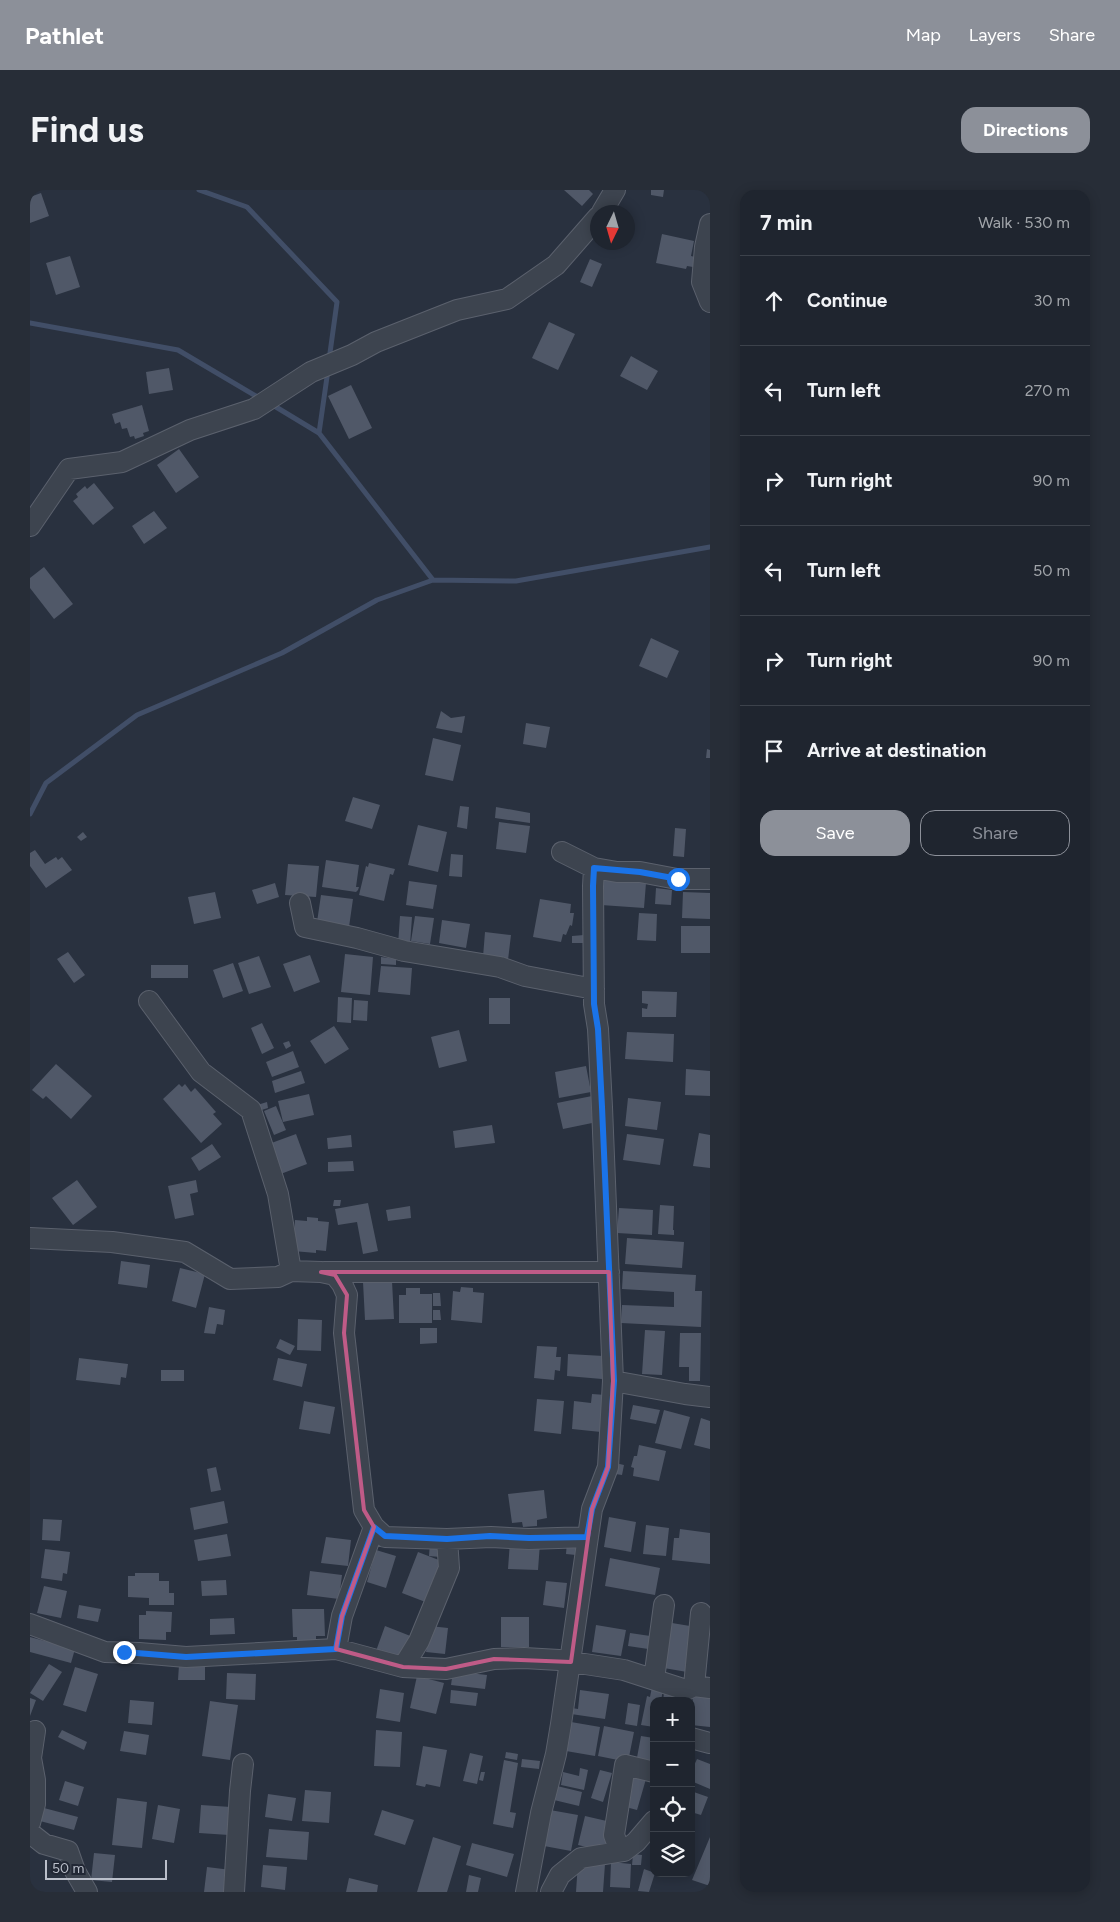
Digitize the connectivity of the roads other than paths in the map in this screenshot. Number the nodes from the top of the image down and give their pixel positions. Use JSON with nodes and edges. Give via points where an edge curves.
{"nodes":[{"id":1,"x":615,"y":190,"type":"edge"},
{"id":2,"x":606,"y":205,"type":"edge"},
{"id":3,"x":710,"y":224,"type":"edge"},
{"id":4,"x":590,"y":227,"type":"edge"},
{"id":5,"x":710,"y":302,"type":"edge"},
{"id":6,"x":30,"y":526,"type":"edge"},
{"id":7,"x":562,"y":852,"type":"dead end"},
{"id":8,"x":594,"y":868,"type":"junction"},
{"id":9,"x":710,"y":879,"type":"edge"},
{"id":10,"x":300,"y":902,"type":"dead end"},
{"id":11,"x":594,"y":989,"type":"junction"},
{"id":12,"x":149,"y":1001,"type":"dead end"},
{"id":13,"x":30,"y":1238,"type":"edge"},
{"id":14,"x":291,"y":1271,"type":"junction"},
{"id":15,"x":321,"y":1272,"type":"junction"},
{"id":16,"x":609,"y":1272,"type":"junction"},
{"id":17,"x":614,"y":1381,"type":"junction"},
{"id":18,"x":710,"y":1398,"type":"edge"},
{"id":19,"x":374,"y":1527,"type":"junction"},
{"id":20,"x":587,"y":1537,"type":"junction"},
{"id":21,"x":447,"y":1539,"type":"junction"},
{"id":22,"x":664,"y":1605,"type":"dead end"},
{"id":23,"x":700,"y":1613,"type":"dead end"},
{"id":24,"x":30,"y":1624,"type":"edge"},
{"id":25,"x":336,"y":1649,"type":"junction"},
{"id":26,"x":571,"y":1662,"type":"junction"},
{"id":27,"x":403,"y":1668,"type":"junction"},
{"id":28,"x":654,"y":1679,"type":"junction"},
{"id":29,"x":694,"y":1691,"type":"edge"},
{"id":30,"x":35,"y":1731,"type":"dead end"},
{"id":31,"x":695,"y":1739,"type":"edge"},
{"id":32,"x":710,"y":1743,"type":"edge"},
{"id":33,"x":243,"y":1764,"type":"dead end"},
{"id":34,"x":650,"y":1771,"type":"edge"},
{"id":35,"x":30,"y":1824,"type":"edge"},
{"id":36,"x":650,"y":1826,"type":"edge"},
{"id":37,"x":30,"y":1833,"type":"edge"},
{"id":38,"x":624,"y":1850,"type":"junction"},
{"id":39,"x":88,"y":1892,"type":"edge"},
{"id":40,"x":234,"y":1892,"type":"edge"},
{"id":41,"x":526,"y":1892,"type":"edge"},
{"id":42,"x":551,"y":1892,"type":"edge"}],
"edges":[{"from":1,"to":2,"type":"street"},
{"from":3,"to":5,"type":"street","via":[[702,282]]},
{"from":4,"to":6,"type":"street","via":[[556,265],[507,299],[457,310],[376,342],[311,372],[254,409],[190,430],[122,462],[69,470]]},
{"from":7,"to":8,"type":"street"},
{"from":8,"to":9,"type":"street","via":[[678,879]]},
{"from":8,"to":11,"type":"street"},
{"from":10,"to":11,"type":"street","via":[[305,927],[404,951],[500,967],[525,976]]},
{"from":11,"to":16,"type":"street"},
{"from":12,"to":14,"type":"street","via":[[201,1072],[250,1110],[278,1194]]},
{"from":13,"to":14,"type":"street","via":[[112,1242],[185,1252],[230,1279],[278,1278]]},
{"from":14,"to":15,"type":"street"},
{"from":15,"to":16,"type":"street"},
{"from":15,"to":19,"type":"street","via":[[335,1275],[347,1295],[344,1332],[364,1510]]},
{"from":16,"to":17,"type":"street"},
{"from":17,"to":18,"type":"street"},
{"from":17,"to":20,"type":"street","via":[[608,1467],[592,1509]]},
{"from":19,"to":21,"type":"street","via":[[385,1536]]},
{"from":19,"to":25,"type":"street","via":[[342,1616]]},
{"from":20,"to":21,"type":"street"},
{"from":20,"to":26,"type":"street"},
{"from":21,"to":27,"type":"street","via":[[449,1568],[419,1641]]},
{"from":22,"to":28,"type":"street"},
{"from":23,"to":29,"type":"street"},
{"from":24,"to":25,"type":"street","via":[[105,1652],[186,1657]]},
{"from":25,"to":27,"type":"street"},
{"from":26,"to":27,"type":"street","via":[[494,1659],[446,1669]]},
{"from":26,"to":28,"type":"street","via":[[624,1670]]},
{"from":26,"to":41,"type":"street","via":[[556,1754]]},
{"from":28,"to":29,"type":"street"},
{"from":30,"to":35,"type":"street","via":[[32,1758],[35,1804]]},
{"from":31,"to":32,"type":"street"},
{"from":33,"to":40,"type":"street"},
{"from":34,"to":38,"type":"street","via":[[625,1765],[614,1835],[618,1846]]},
{"from":36,"to":38,"type":"street"},
{"from":37,"to":39,"type":"street","via":[[44,1844],[68,1851]]},
{"from":38,"to":42,"type":"street","via":[[581,1858],[560,1875]]}]}
